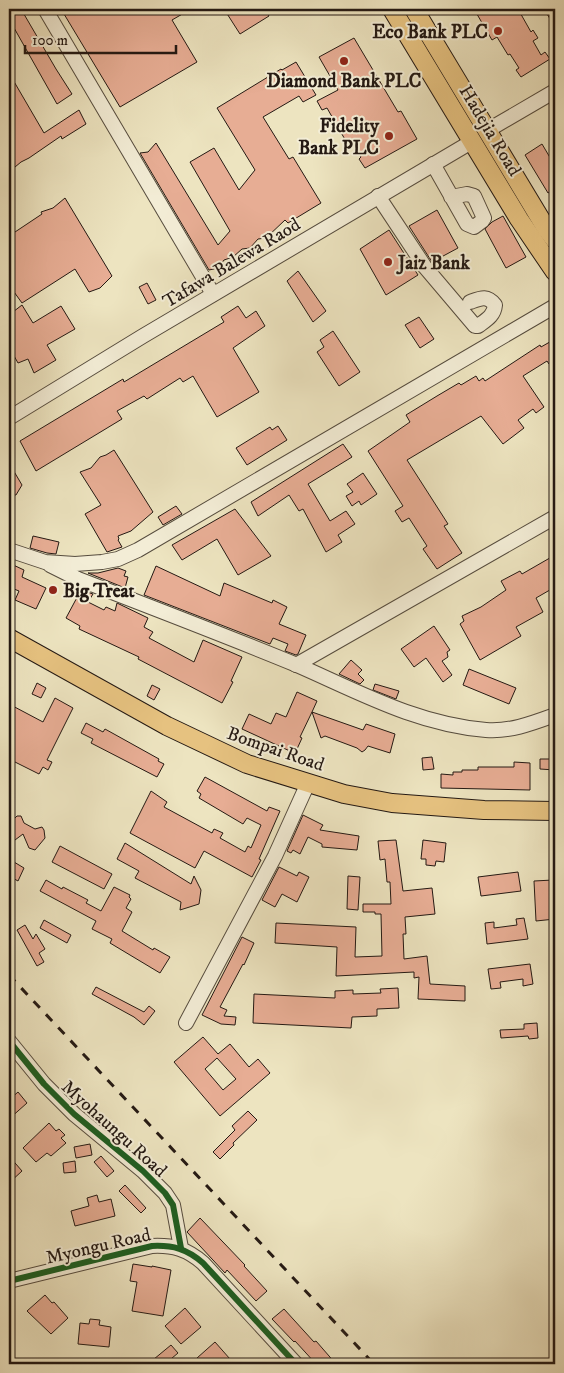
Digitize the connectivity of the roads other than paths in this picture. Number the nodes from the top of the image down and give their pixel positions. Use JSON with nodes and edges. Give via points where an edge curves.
{"nodes":[{"id":1,"x":45,"y":9,"type":"edge"},
{"id":2,"x":392,"y":9,"type":"edge"},
{"id":3,"x":402,"y":9,"type":"edge"},
{"id":4,"x":414,"y":9,"type":"edge"},
{"id":5,"x":424,"y":9,"type":"edge"},
{"id":6,"x":555,"y":91,"type":"edge"},
{"id":7,"x":496,"y":126,"type":"junction"},
{"id":8,"x":472,"y":141,"type":"junction"},
{"id":9,"x":433,"y":164,"type":"junction"},
{"id":10,"x":378,"y":196,"type":"junction"},
{"id":11,"x":451,"y":196,"type":"dead end"},
{"id":12,"x":548,"y":232,"type":"edge"},
{"id":13,"x":555,"y":271,"type":"edge"},
{"id":14,"x":213,"y":294,"type":"junction"},
{"id":15,"x":470,"y":302,"type":"dead end"},
{"id":16,"x":555,"y":306,"type":"edge"},
{"id":17,"x":9,"y":418,"type":"edge"},
{"id":18,"x":555,"y":517,"type":"edge"},
{"id":19,"x":9,"y":550,"type":"edge"},
{"id":20,"x":45,"y":562,"type":"junction"},
{"id":21,"x":9,"y":638,"type":"edge"},
{"id":22,"x":296,"y":665,"type":"junction"},
{"id":23,"x":555,"y":715,"type":"edge"},
{"id":24,"x":308,"y":783,"type":"junction"},
{"id":25,"x":555,"y":811,"type":"edge"},
{"id":26,"x":186,"y":1023,"type":"dead end"},
{"id":27,"x":9,"y":1041,"type":"edge"},
{"id":28,"x":180,"y":1248,"type":"junction"},
{"id":29,"x":9,"y":1281,"type":"edge"},
{"id":30,"x":296,"y":1364,"type":"edge"}],
"edges":[{"from":1,"to":14,"type":"street"},
{"from":2,"to":8,"type":"main road","name":"Hadejia Road"},
{"from":3,"to":12,"type":"main road"},
{"from":4,"to":12,"type":"main road"},
{"from":5,"to":7,"type":"main road","name":"Hadejia Road"},
{"from":6,"to":7,"type":"street"},
{"from":7,"to":12,"type":"main road","name":"Hadejia Road"},
{"from":8,"to":9,"type":"street","name":"Tafawa Balewa Raod"},
{"from":8,"to":13,"type":"main road","name":"Hadejia Road"},
{"from":9,"to":10,"type":"street","name":"Tafawa Balewa Raod"},
{"from":9,"to":11,"type":"street"},
{"from":10,"to":14,"type":"street","name":"Tafawa Balewa Raod"},
{"from":10,"to":15,"type":"street","via":[[425,267],[475,326],[494,312],[495,305],[488,298]]},
{"from":12,"to":13,"type":"main road"},
{"from":14,"to":17,"type":"street","name":"Tafawa Balewa Raod"},
{"from":16,"to":20,"type":"street","via":[[138,550],[102,562]]},
{"from":18,"to":22,"type":"street"},
{"from":19,"to":20,"type":"street"},
{"from":20,"to":22,"type":"street","via":[[78,579]]},
{"from":21,"to":24,"type":"main road","name":"Bompai Road","via":[[210,747],[247,764]]},
{"from":22,"to":23,"type":"street","via":[[413,716],[442,724],[488,730],[525,726]]},
{"from":24,"to":25,"type":"main road","name":"Bompai Road","via":[[344,794],[392,802]]},
{"from":24,"to":26,"type":"street","via":[[274,856]]},
{"from":27,"to":28,"type":"street","name":"Myohaungu Road","via":[[74,1114],[165,1193],[173,1205]]},
{"from":28,"to":29,"type":"street","name":"Myongu Road","via":[[152,1246]]},
{"from":28,"to":30,"type":"street","name":"Myongu Road","via":[[203,1263]]}]}
